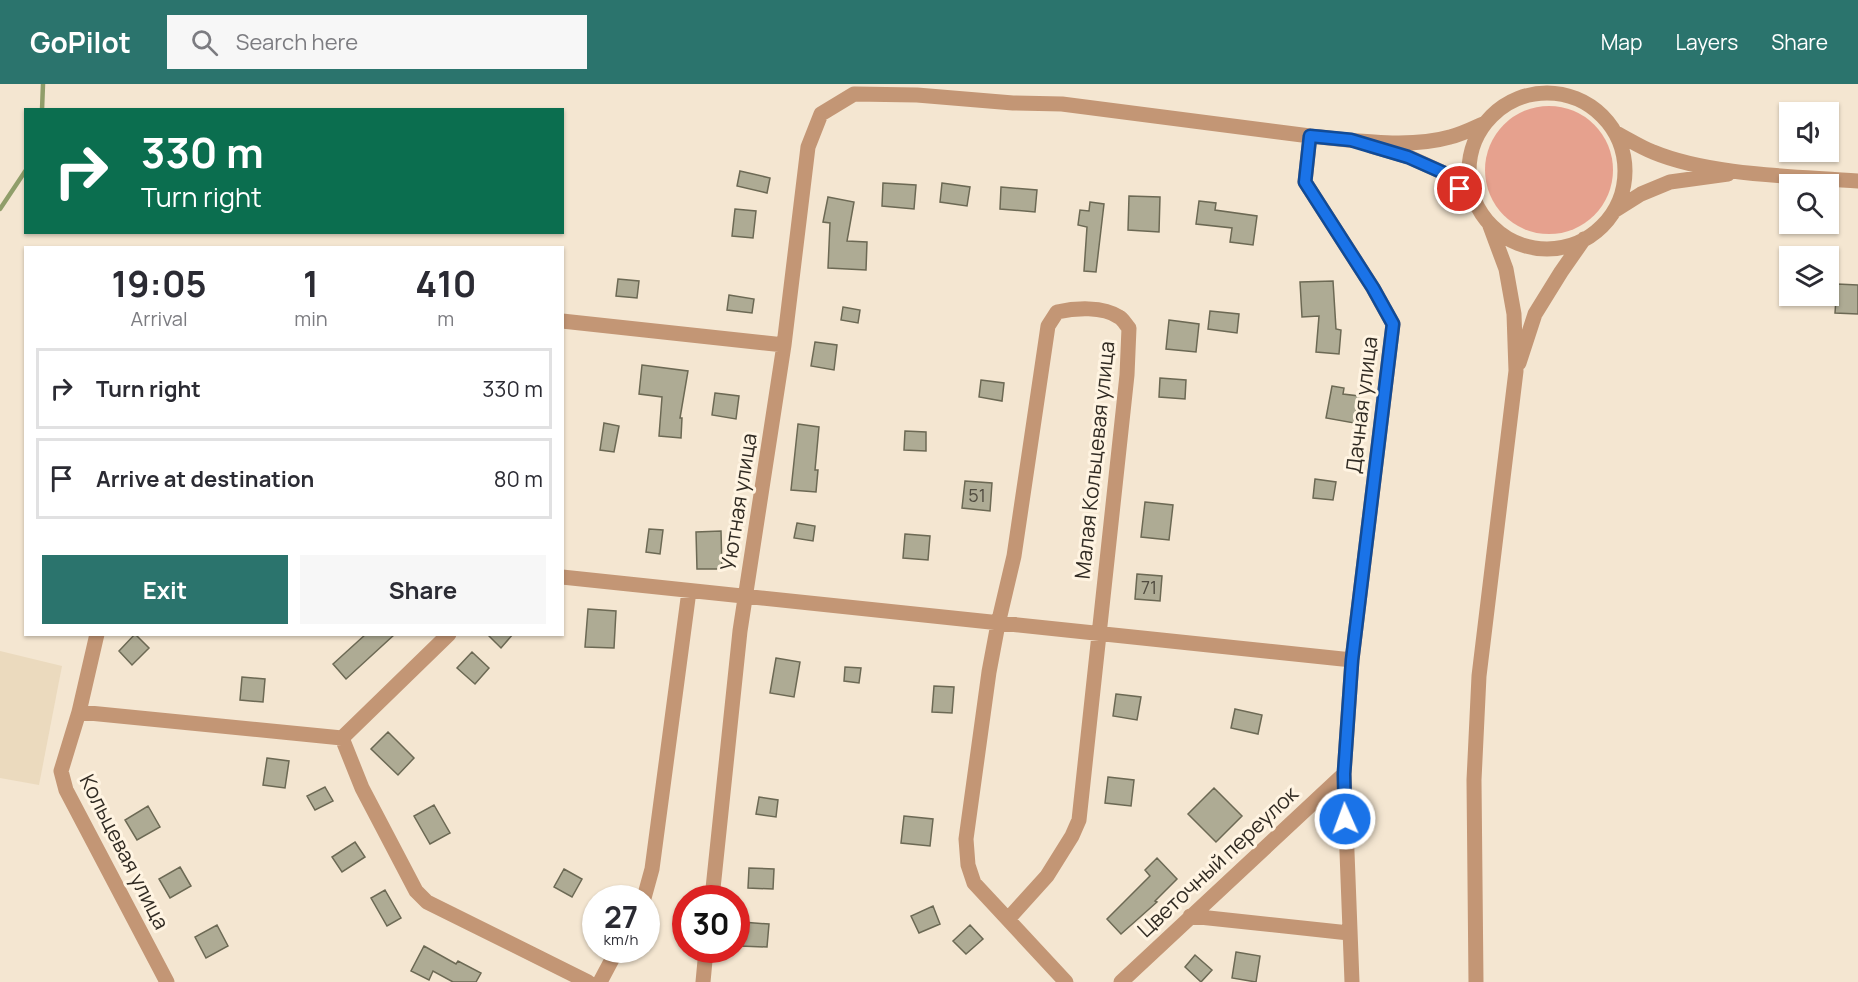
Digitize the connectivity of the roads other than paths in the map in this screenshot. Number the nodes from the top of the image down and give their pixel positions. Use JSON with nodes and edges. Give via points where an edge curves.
{"nodes":[{"id":1,"x":1485,"y":123,"type":"junction"},
{"id":2,"x":1616,"y":133,"type":"junction"},
{"id":3,"x":1310,"y":136,"type":"junction"},
{"id":4,"x":1351,"y":140,"type":"junction"},
{"id":5,"x":1743,"y":172,"type":"junction"},
{"id":6,"x":1858,"y":181,"type":"edge"},
{"id":7,"x":1476,"y":206,"type":"junction"},
{"id":8,"x":1614,"y":211,"type":"junction"},
{"id":9,"x":1490,"y":226,"type":"junction"},
{"id":10,"x":1586,"y":237,"type":"junction"},
{"id":11,"x":564,"y":321,"type":"edge"},
{"id":12,"x":784,"y":345,"type":"junction"},
{"id":13,"x":1516,"y":371,"type":"junction"},
{"id":14,"x":564,"y":577,"type":"edge"},
{"id":15,"x":689,"y":591,"type":"junction"},
{"id":16,"x":746,"y":596,"type":"junction"},
{"id":17,"x":998,"y":624,"type":"junction"},
{"id":18,"x":1098,"y":633,"type":"junction"},
{"id":19,"x":97,"y":636,"type":"edge"},
{"id":20,"x":446,"y":636,"type":"edge"},
{"id":21,"x":1352,"y":660,"type":"junction"},
{"id":22,"x":79,"y":712,"type":"junction"},
{"id":23,"x":342,"y":738,"type":"junction"},
{"id":24,"x":1344,"y":774,"type":"junction"},
{"id":25,"x":648,"y":885,"type":"edge"},
{"id":26,"x":713,"y":885,"type":"edge"},
{"id":27,"x":1190,"y":916,"type":"junction"},
{"id":28,"x":1009,"y":918,"type":"junction"},
{"id":29,"x":1349,"y":933,"type":"junction"},
{"id":30,"x":610,"y":963,"type":"edge"},
{"id":31,"x":705,"y":963,"type":"edge"},
{"id":32,"x":167,"y":982,"type":"edge"},
{"id":33,"x":588,"y":982,"type":"edge"},
{"id":34,"x":600,"y":982,"type":"edge"},
{"id":35,"x":703,"y":982,"type":"edge"},
{"id":36,"x":1066,"y":982,"type":"edge"},
{"id":37,"x":1121,"y":982,"type":"edge"},
{"id":38,"x":1352,"y":982,"type":"edge"},
{"id":39,"x":1476,"y":982,"type":"edge"}],
"edges":[{"from":1,"to":2,"type":"street","via":[[1502,108],[1527,95],[1551,91],[1572,95],[1594,106]]},
{"from":1,"to":4,"type":"street","via":[[1449,137],[1412,142]]},
{"from":1,"to":7,"type":"street","via":[[1469,162],[1469,183]]},
{"from":2,"to":5,"type":"street","via":[[1652,152]]},
{"from":2,"to":8,"type":"street","via":[[1624,154],[1625,175]]},
{"from":3,"to":4,"type":"street"},
{"from":3,"to":12,"type":"street","name":"Уютная улица","via":[[1062,104],[854,94],[821,114],[808,147]]},
{"from":3,"to":21,"type":"street","name":"Дачная улица","via":[[1305,182],[1393,324]]},
{"from":4,"to":7,"type":"street","via":[[1408,157],[1444,173]]},
{"from":5,"to":6,"type":"street"},
{"from":5,"to":8,"type":"street","via":[[1670,182]]},
{"from":7,"to":9,"type":"street"},
{"from":8,"to":10,"type":"street"},
{"from":9,"to":10,"type":"street","via":[[1526,247],[1563,248]]},
{"from":9,"to":13,"type":"street","via":[[1506,269],[1514,314]]},
{"from":10,"to":13,"type":"street","via":[[1535,314]]},
{"from":11,"to":12,"type":"street"},
{"from":12,"to":16,"type":"street","name":"Уютная улица"},
{"from":13,"to":39,"type":"street","via":[[1479,676],[1474,780]]},
{"from":14,"to":15,"type":"street"},
{"from":15,"to":16,"type":"street"},
{"from":15,"to":25,"type":"street"},
{"from":16,"to":17,"type":"street"},
{"from":16,"to":26,"type":"street","name":"Уютная улица"},
{"from":17,"to":18,"type":"street"},
{"from":17,"to":18,"type":"street","name":"Малая Кольцевая улица","via":[[1014,556],[1048,326],[1057,312],[1105,311],[1120,317],[1129,328],[1129,335]]},
{"from":17,"to":28,"type":"street","name":"Малая Кольцевая улица","via":[[966,839],[974,883]]},
{"from":18,"to":21,"type":"street"},
{"from":18,"to":28,"type":"street","name":"Малая Кольцевая улица","via":[[1079,820],[1047,876]]},
{"from":19,"to":22,"type":"street","name":"Кольцевая улица"},
{"from":20,"to":23,"type":"street"},
{"from":21,"to":24,"type":"street","name":"Дачная улица"},
{"from":22,"to":23,"type":"street"},
{"from":22,"to":32,"type":"street","name":"Кольцевая улица","via":[[60,771],[66,790]]},
{"from":23,"to":33,"type":"street","via":[[362,788],[416,891],[427,902]]},
{"from":24,"to":27,"type":"street","name":"Цветочный переулок"},
{"from":24,"to":29,"type":"street","name":"Дачная улица"},
{"from":27,"to":29,"type":"street"},
{"from":27,"to":37,"type":"street","name":"Цветочный переулок"},
{"from":28,"to":36,"type":"street","name":"Малая Кольцевая улица"},
{"from":29,"to":38,"type":"street","name":"Дачная улица"},
{"from":30,"to":34,"type":"street"},
{"from":31,"to":35,"type":"street"}]}
